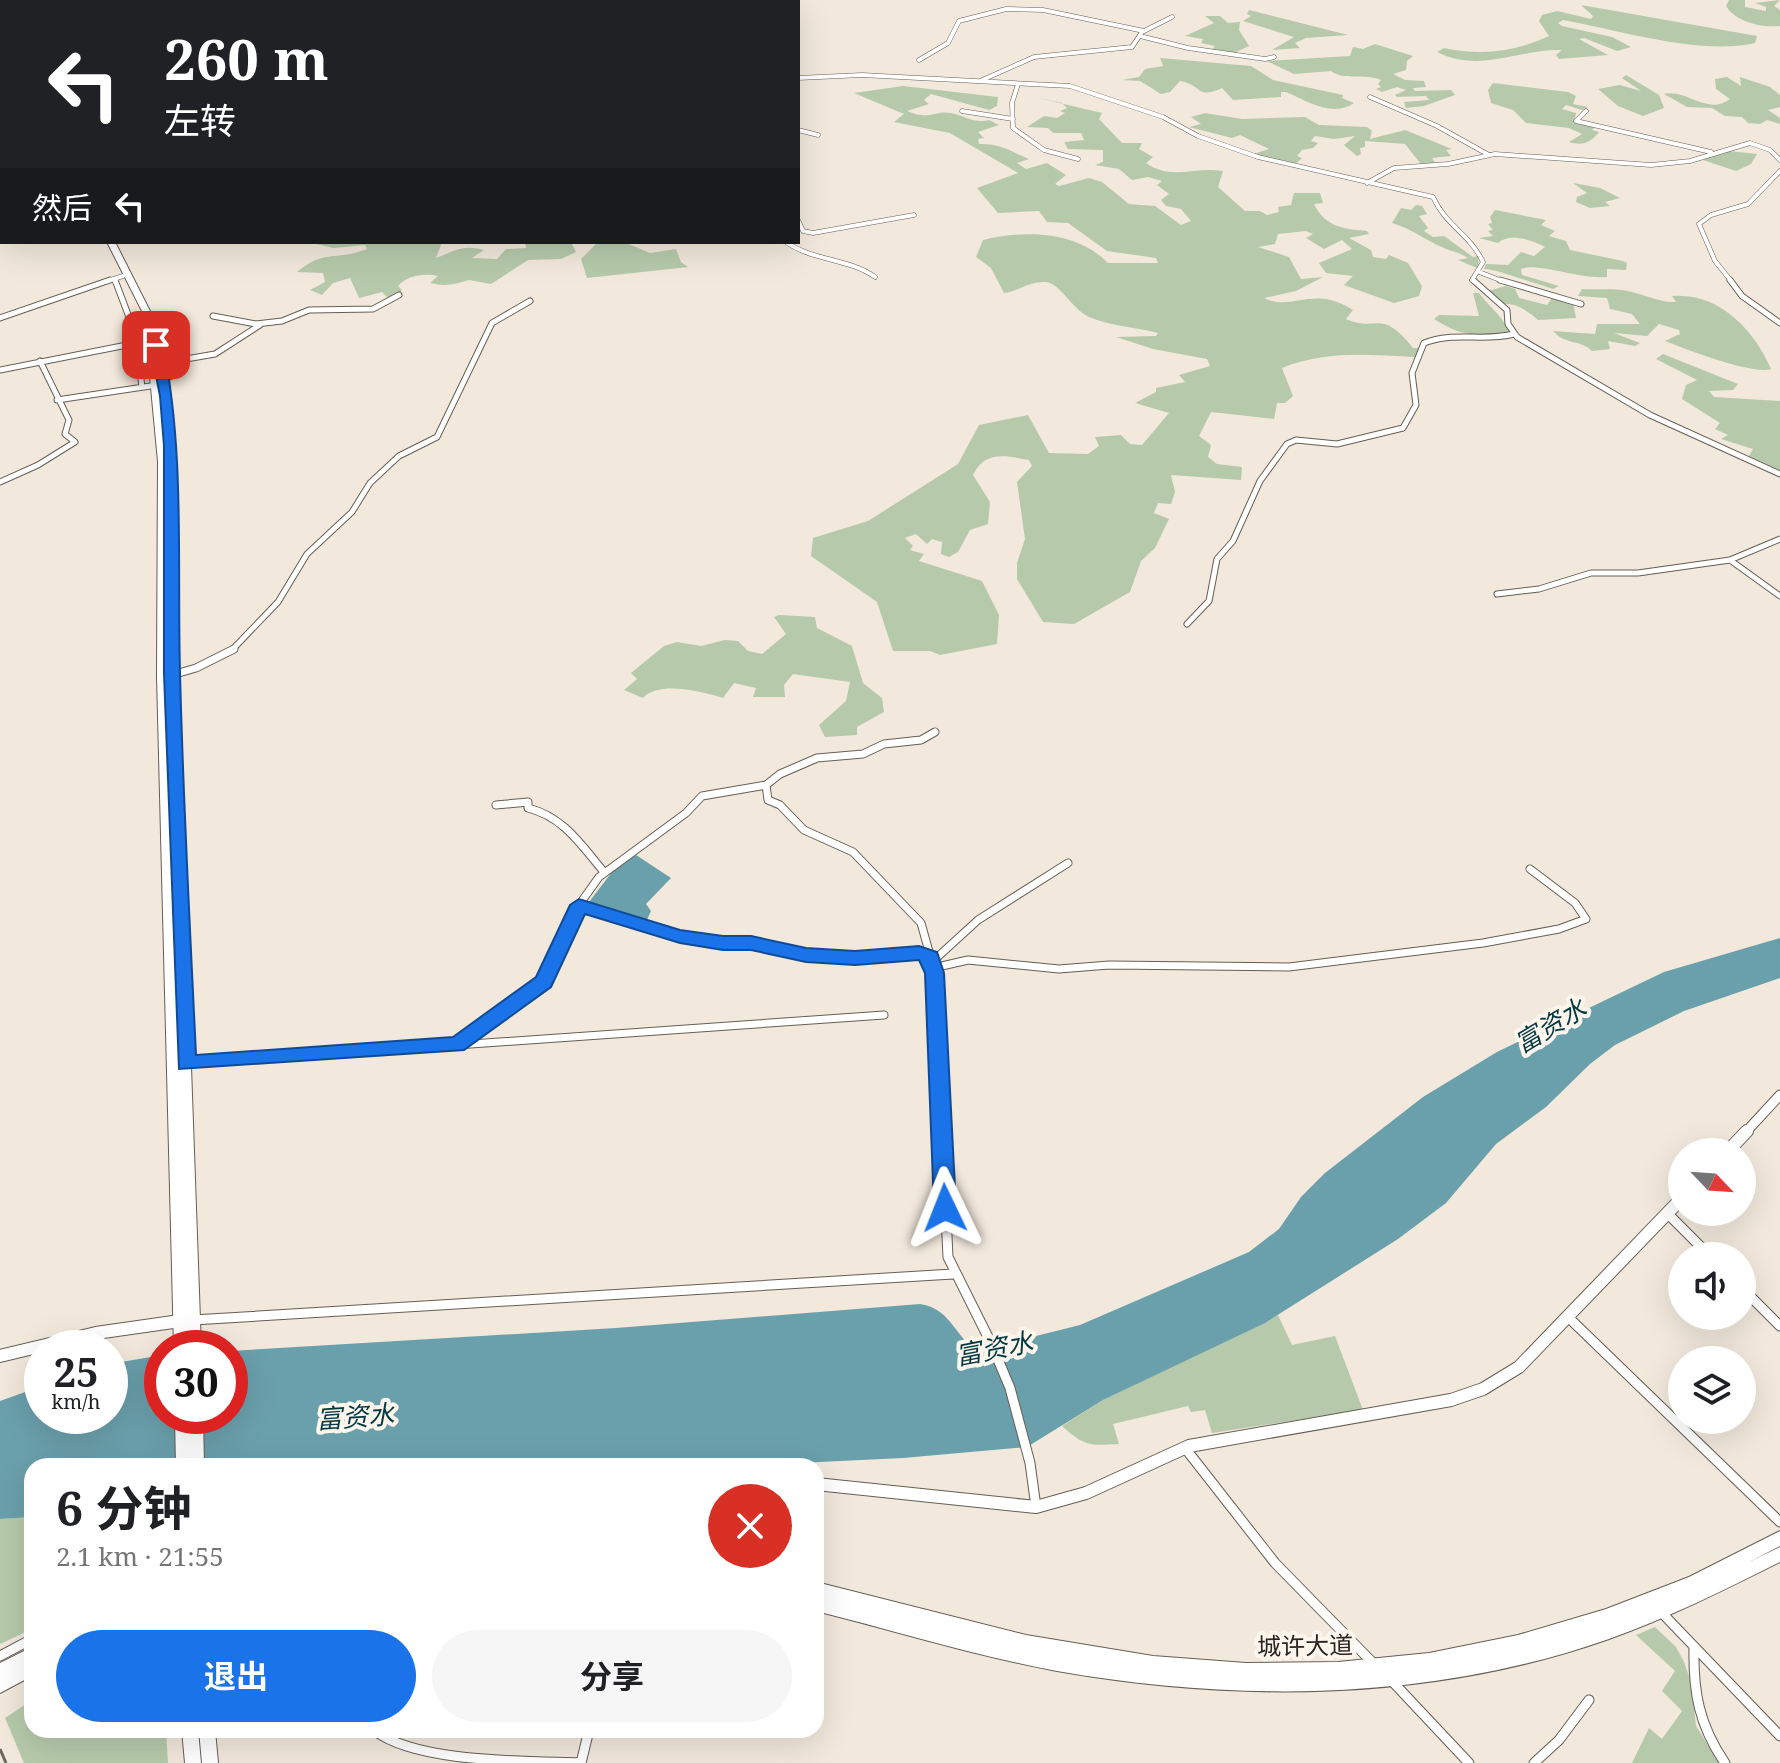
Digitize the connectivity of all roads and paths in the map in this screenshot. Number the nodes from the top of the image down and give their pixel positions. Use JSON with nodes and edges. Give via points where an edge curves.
{"nodes":[{"id":1,"x":1172,"y":17,"type":"dead end"},
{"id":2,"x":1144,"y":31,"type":"junction"},
{"id":3,"x":1139,"y":36,"type":"junction"},
{"id":4,"x":1274,"y":57,"type":"dead end"},
{"id":5,"x":919,"y":60,"type":"dead end"},
{"id":6,"x":800,"y":78,"type":"edge"},
{"id":7,"x":980,"y":81,"type":"junction"},
{"id":8,"x":1018,"y":84,"type":"junction"},
{"id":9,"x":1370,"y":97,"type":"dead end"},
{"id":10,"x":962,"y":111,"type":"dead end"},
{"id":11,"x":1586,"y":111,"type":"dead end"},
{"id":12,"x":1013,"y":119,"type":"junction"},
{"id":13,"x":800,"y":130,"type":"edge"},
{"id":14,"x":818,"y":135,"type":"dead end"},
{"id":15,"x":1711,"y":152,"type":"junction"},
{"id":16,"x":1489,"y":155,"type":"junction"},
{"id":17,"x":1078,"y":159,"type":"dead end"},
{"id":18,"x":1780,"y":160,"type":"edge"},
{"id":19,"x":1780,"y":171,"type":"edge"},
{"id":20,"x":1367,"y":183,"type":"junction"},
{"id":21,"x":914,"y":215,"type":"dead end"},
{"id":22,"x":800,"y":225,"type":"edge"},
{"id":23,"x":105,"y":244,"type":"edge"},
{"id":24,"x":112,"y":244,"type":"edge"},
{"id":25,"x":789,"y":244,"type":"edge"},
{"id":26,"x":1479,"y":272,"type":"junction"},
{"id":27,"x":875,"y":277,"type":"dead end"},
{"id":28,"x":118,"y":278,"type":"junction"},
{"id":29,"x":399,"y":295,"type":"dead end"},
{"id":30,"x":530,"y":301,"type":"dead end"},
{"id":31,"x":1581,"y":304,"type":"dead end"},
{"id":32,"x":213,"y":316,"type":"dead end"},
{"id":33,"x":0,"y":318,"type":"edge"},
{"id":34,"x":1780,"y":323,"type":"edge"},
{"id":35,"x":262,"y":324,"type":"junction"},
{"id":36,"x":1514,"y":334,"type":"junction"},
{"id":37,"x":137,"y":343,"type":"junction"},
{"id":38,"x":40,"y":361,"type":"junction"},
{"id":39,"x":0,"y":370,"type":"edge"},
{"id":40,"x":160,"y":382,"type":"junction"},
{"id":41,"x":142,"y":387,"type":"junction"},
{"id":42,"x":57,"y":400,"type":"junction"},
{"id":43,"x":1780,"y":474,"type":"edge"},
{"id":44,"x":0,"y":482,"type":"edge"},
{"id":45,"x":1780,"y":539,"type":"edge"},
{"id":46,"x":1730,"y":560,"type":"junction"},
{"id":47,"x":1497,"y":594,"type":"dead end"},
{"id":48,"x":1780,"y":596,"type":"edge"},
{"id":49,"x":1187,"y":624,"type":"dead end"},
{"id":50,"x":172,"y":675,"type":"junction"},
{"id":51,"x":935,"y":732,"type":"dead end"},
{"id":52,"x":766,"y":785,"type":"junction"},
{"id":53,"x":496,"y":805,"type":"dead end"},
{"id":54,"x":1068,"y":863,"type":"dead end"},
{"id":55,"x":1530,"y":869,"type":"dead end"},
{"id":56,"x":604,"y":872,"type":"junction"},
{"id":57,"x":579,"y":905,"type":"junction"},
{"id":58,"x":932,"y":962,"type":"junction"},
{"id":59,"x":884,"y":1015,"type":"dead end"},
{"id":60,"x":457,"y":1045,"type":"junction"},
{"id":61,"x":186,"y":1064,"type":"junction"},
{"id":62,"x":1780,"y":1095,"type":"edge"},
{"id":63,"x":1740,"y":1138,"type":"edge"},
{"id":64,"x":1667,"y":1213,"type":"joint"},
{"id":65,"x":1696,"y":1242,"type":"edge"},
{"id":66,"x":953,"y":1274,"type":"junction"},
{"id":67,"x":1756,"y":1302,"type":"edge"},
{"id":68,"x":1568,"y":1317,"type":"junction"},
{"id":69,"x":194,"y":1320,"type":"junction"},
{"id":70,"x":180,"y":1321,"type":"junction"},
{"id":71,"x":1780,"y":1326,"type":"edge"},
{"id":72,"x":183,"y":1330,"type":"edge"},
{"id":73,"x":191,"y":1330,"type":"edge"},
{"id":74,"x":0,"y":1356,"type":"edge"},
{"id":75,"x":182,"y":1434,"type":"edge"},
{"id":76,"x":196,"y":1434,"type":"edge"},
{"id":77,"x":1185,"y":1448,"type":"junction"},
{"id":78,"x":183,"y":1458,"type":"edge"},
{"id":79,"x":197,"y":1458,"type":"edge"},
{"id":80,"x":824,"y":1485,"type":"edge"},
{"id":81,"x":1036,"y":1507,"type":"junction"},
{"id":82,"x":1780,"y":1522,"type":"edge"},
{"id":83,"x":1780,"y":1538,"type":"edge"},
{"id":84,"x":1780,"y":1554,"type":"edge"},
{"id":85,"x":824,"y":1592,"type":"edge"},
{"id":86,"x":824,"y":1605,"type":"edge"},
{"id":87,"x":1662,"y":1613,"type":"junction"},
{"id":88,"x":24,"y":1643,"type":"edge"},
{"id":89,"x":1694,"y":1647,"type":"junction"},
{"id":90,"x":0,"y":1656,"type":"edge"},
{"id":91,"x":24,"y":1659,"type":"edge"},
{"id":92,"x":1376,"y":1667,"type":"junction"},
{"id":93,"x":0,"y":1671,"type":"edge"},
{"id":94,"x":24,"y":1672,"type":"edge"},
{"id":95,"x":1390,"y":1680,"type":"junction"},
{"id":96,"x":0,"y":1685,"type":"edge"},
{"id":97,"x":1589,"y":1700,"type":"dead end"},
{"id":98,"x":1780,"y":1736,"type":"edge"},
{"id":99,"x":191,"y":1738,"type":"edge"},
{"id":100,"x":208,"y":1738,"type":"edge"},
{"id":101,"x":378,"y":1738,"type":"edge"},
{"id":102,"x":587,"y":1738,"type":"edge"},
{"id":103,"x":519,"y":1762,"type":"edge"},
{"id":104,"x":193,"y":1763,"type":"edge"},
{"id":105,"x":210,"y":1763,"type":"edge"},
{"id":106,"x":1469,"y":1763,"type":"edge"},
{"id":107,"x":1534,"y":1763,"type":"edge"},
{"id":108,"x":1725,"y":1763,"type":"edge"}],
"edges":[{"from":1,"to":2,"type":"street"},
{"from":2,"to":3,"type":"street"},
{"from":2,"to":5,"type":"street","via":[[1046,10],[1006,9],[959,21],[948,43]]},
{"from":3,"to":4,"type":"street"},
{"from":3,"to":7,"type":"street","via":[[1131,48],[1040,53],[1009,62]]},
{"from":6,"to":7,"type":"street"},
{"from":7,"to":8,"type":"street"},
{"from":8,"to":12,"type":"street"},
{"from":8,"to":20,"type":"street","via":[[1073,87],[1258,157]]},
{"from":9,"to":16,"type":"street"},
{"from":10,"to":12,"type":"street"},
{"from":11,"to":15,"type":"street","via":[[1575,120]]},
{"from":12,"to":17,"type":"street","via":[[1013,128],[1038,147]]},
{"from":13,"to":14,"type":"street"},
{"from":15,"to":16,"type":"street","via":[[1699,159],[1637,165]]},
{"from":15,"to":18,"type":"street","via":[[1747,144],[1771,149]]},
{"from":16,"to":20,"type":"street","via":[[1389,169]]},
{"from":19,"to":34,"type":"street","via":[[1761,195],[1699,224],[1715,261],[1742,296]]},
{"from":20,"to":26,"type":"street","via":[[1436,199],[1442,218],[1474,242],[1483,262]]},
{"from":21,"to":22,"type":"street","via":[[816,233],[804,232]]},
{"from":23,"to":28,"type":"main road"},
{"from":24,"to":40,"type":"main road","via":[[143,303]]},
{"from":25,"to":27,"type":"street","via":[[861,267]]},
{"from":26,"to":31,"type":"street"},
{"from":26,"to":36,"type":"street","via":[[1472,281],[1507,310]]},
{"from":28,"to":33,"type":"street"},
{"from":28,"to":37,"type":"street"},
{"from":28,"to":40,"type":"main road","via":[[140,317]]},
{"from":29,"to":35,"type":"street","via":[[371,310],[309,310]]},
{"from":30,"to":50,"type":"street","via":[[492,323],[437,437],[399,456],[370,483],[352,512],[307,554],[278,602],[249,635],[233,650]]},
{"from":32,"to":35,"type":"street"},
{"from":35,"to":40,"type":"street","via":[[215,354],[186,359]]},
{"from":36,"to":43,"type":"street","via":[[1650,415]]},
{"from":36,"to":49,"type":"street","via":[[1489,340],[1451,333],[1424,343],[1412,373],[1416,405],[1403,428],[1337,444],[1287,444],[1246,505],[1233,541],[1217,559],[1209,601]]},
{"from":37,"to":38,"type":"street"},
{"from":37,"to":41,"type":"street"},
{"from":38,"to":39,"type":"street"},
{"from":38,"to":42,"type":"street"},
{"from":40,"to":41,"type":"street"},
{"from":40,"to":50,"type":"main road","via":[[171,446]]},
{"from":40,"to":70,"type":"main road","via":[[162,675]]},
{"from":41,"to":42,"type":"street"},
{"from":42,"to":44,"type":"street","via":[[69,420],[65,434],[75,442]]},
{"from":45,"to":46,"type":"street"},
{"from":46,"to":47,"type":"street","via":[[1638,573],[1591,573],[1539,589]]},
{"from":46,"to":48,"type":"street"},
{"from":50,"to":61,"type":"main road"},
{"from":51,"to":52,"type":"street","via":[[863,754],[817,758]]},
{"from":52,"to":56,"type":"street","via":[[702,796]]},
{"from":52,"to":58,"type":"street","via":[[768,800],[804,830],[853,852],[868,866],[921,923]]},
{"from":53,"to":56,"type":"street","via":[[528,802],[528,808],[553,814]]},
{"from":54,"to":58,"type":"street","via":[[978,920]]},
{"from":55,"to":58,"type":"street","via":[[1575,903],[1586,919],[1483,943],[1298,966],[1059,969]]},
{"from":56,"to":57,"type":"street"},
{"from":57,"to":58,"type":"street","via":[[704,941],[751,943],[806,955],[910,952]]},
{"from":57,"to":60,"type":"street","via":[[544,982]]},
{"from":58,"to":66,"type":"street","via":[[946,1238]]},
{"from":59,"to":60,"type":"street"},
{"from":60,"to":61,"type":"street"},
{"from":61,"to":69,"type":"main road"},
{"from":62,"to":63,"type":"street"},
{"from":64,"to":65,"type":"street"},
{"from":64,"to":68,"type":"street"},
{"from":66,"to":69,"type":"street"},
{"from":66,"to":81,"type":"street","via":[[992,1344],[1028,1449]]},
{"from":67,"to":71,"type":"street"},
{"from":68,"to":77,"type":"street","via":[[1507,1376],[1460,1397]]},
{"from":68,"to":82,"type":"street"},
{"from":69,"to":70,"type":"street"},
{"from":69,"to":73,"type":"main road"},
{"from":70,"to":72,"type":"main road"},
{"from":70,"to":74,"type":"street","via":[[96,1333]]},
{"from":75,"to":78,"type":"main road"},
{"from":76,"to":79,"type":"main road"},
{"from":77,"to":81,"type":"street","via":[[1086,1493]]},
{"from":77,"to":92,"type":"street","via":[[1275,1563]]},
{"from":80,"to":81,"type":"street"},
{"from":83,"to":92,"type":"main road","name":"城许大道","via":[[1682,1590],[1583,1627],[1478,1653]]},
{"from":84,"to":87,"type":"main road","name":"城许大道"},
{"from":85,"to":92,"type":"main road","name":"城许大道","via":[[1014,1640],[1138,1662],[1260,1671]]},
{"from":86,"to":95,"type":"main road","name":"城许大道","via":[[1012,1653],[1138,1675],[1273,1685]]},
{"from":87,"to":89,"type":"street"},
{"from":87,"to":95,"type":"main road","name":"城许大道","via":[[1521,1659]]},
{"from":88,"to":90,"type":"street"},
{"from":89,"to":98,"type":"street"},
{"from":89,"to":108,"type":"street","via":[[1701,1729]]},
{"from":91,"to":93,"type":"main road"},
{"from":94,"to":96,"type":"main road"},
{"from":95,"to":106,"type":"street"},
{"from":97,"to":107,"type":"street"},
{"from":99,"to":104,"type":"main road"},
{"from":100,"to":105,"type":"main road"},
{"from":101,"to":103,"type":"street","via":[[392,1748],[425,1756]]},
{"from":102,"to":103,"type":"street","via":[[581,1763]]}]}
